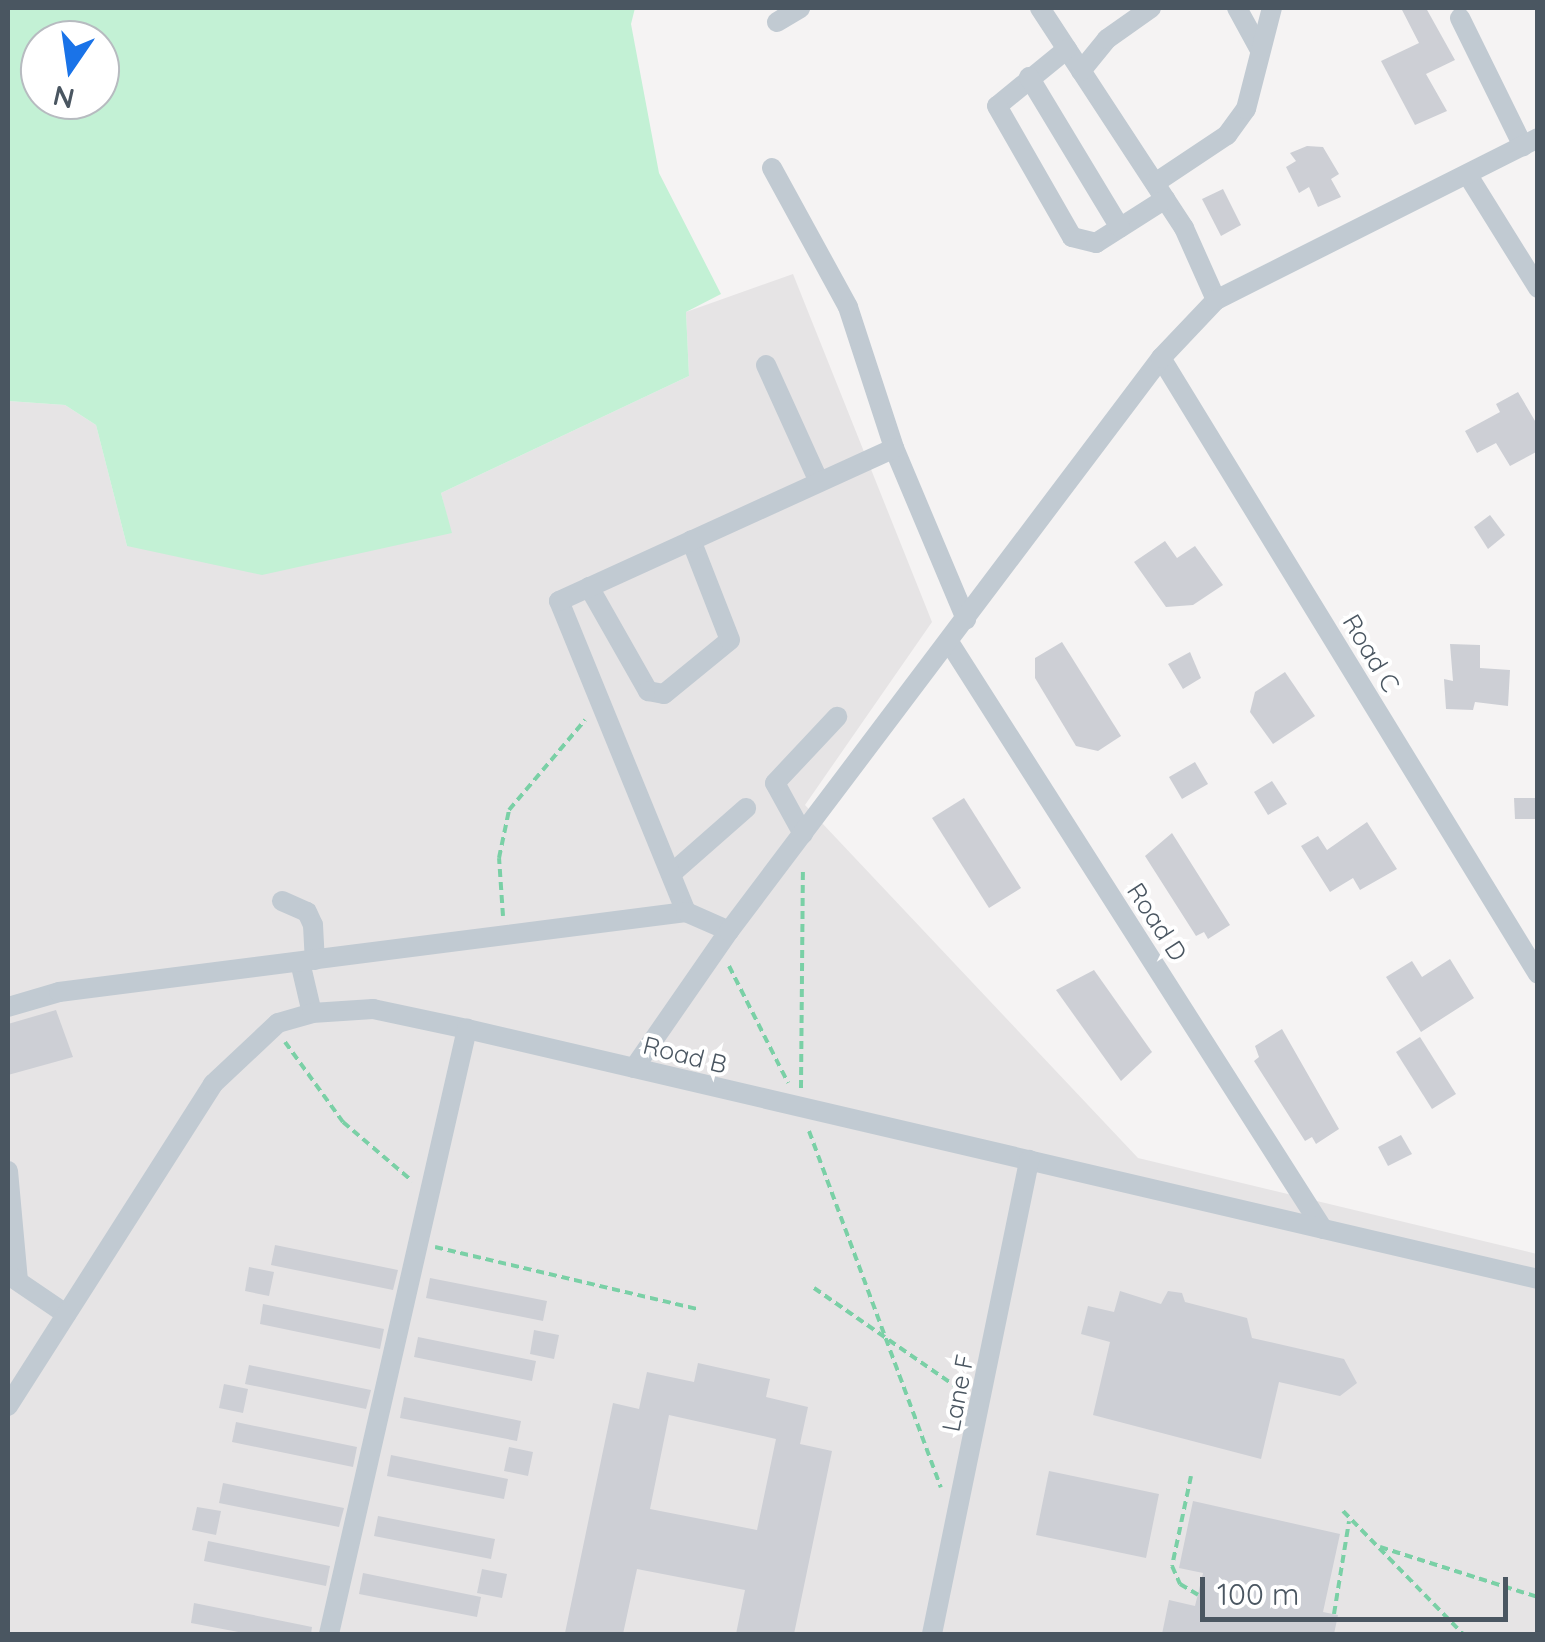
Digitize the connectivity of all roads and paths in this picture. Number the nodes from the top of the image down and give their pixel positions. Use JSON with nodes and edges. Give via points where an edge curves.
{"nodes":[{"id":1,"x":800,"y":8,"type":"edge"},
{"id":2,"x":1040,"y":8,"type":"edge"},
{"id":3,"x":1151,"y":8,"type":"edge"},
{"id":4,"x":1237,"y":8,"type":"edge"},
{"id":5,"x":1272,"y":8,"type":"edge"},
{"id":6,"x":1460,"y":18,"type":"dead end"},
{"id":7,"x":777,"y":22,"type":"dead end"},
{"id":8,"x":1068,"y":49,"type":"junction"},
{"id":9,"x":1260,"y":50,"type":"junction"},
{"id":10,"x":1082,"y":71,"type":"junction"},
{"id":11,"x":1030,"y":77,"type":"junction"},
{"id":12,"x":1530,"y":142,"type":"edge"},
{"id":13,"x":772,"y":168,"type":"dead end"},
{"id":14,"x":1469,"y":177,"type":"junction"},
{"id":15,"x":1160,"y":191,"type":"junction"},
{"id":16,"x":1120,"y":228,"type":"junction"},
{"id":17,"x":1538,"y":288,"type":"edge"},
{"id":18,"x":1216,"y":300,"type":"junction"},
{"id":19,"x":1161,"y":358,"type":"junction"},
{"id":20,"x":766,"y":365,"type":"dead end"},
{"id":21,"x":894,"y":448,"type":"junction"},
{"id":22,"x":819,"y":482,"type":"junction"},
{"id":23,"x":692,"y":540,"type":"junction"},
{"id":24,"x":589,"y":587,"type":"junction"},
{"id":25,"x":966,"y":619,"type":"junction"},
{"id":26,"x":949,"y":642,"type":"junction"},
{"id":27,"x":601,"y":702,"type":"junction"},
{"id":28,"x":837,"y":717,"type":"dead end"},
{"id":29,"x":746,"y":808,"type":"dead end"},
{"id":30,"x":803,"y":834,"type":"junction"},
{"id":31,"x":671,"y":874,"type":"junction"},
{"id":32,"x":282,"y":901,"type":"dead end"},
{"id":33,"x":686,"y":912,"type":"junction"},
{"id":34,"x":504,"y":935,"type":"junction"},
{"id":35,"x":724,"y":938,"type":"junction"},
{"id":36,"x":307,"y":961,"type":"junction"},
{"id":37,"x":1538,"y":974,"type":"edge"},
{"id":38,"x":8,"y":1006,"type":"edge"},
{"id":39,"x":312,"y":1013,"type":"junction"},
{"id":40,"x":273,"y":1026,"type":"junction"},
{"id":41,"x":467,"y":1029,"type":"junction"},
{"id":42,"x":634,"y":1068,"type":"junction"},
{"id":43,"x":801,"y":1110,"type":"junction"},
{"id":44,"x":1029,"y":1160,"type":"junction"},
{"id":45,"x":8,"y":1172,"type":"edge"},
{"id":46,"x":428,"y":1199,"type":"junction"},
{"id":47,"x":1323,"y":1229,"type":"junction"},
{"id":48,"x":418,"y":1242,"type":"junction"},
{"id":49,"x":13,"y":1278,"type":"edge"},
{"id":50,"x":1538,"y":1279,"type":"edge"},
{"id":51,"x":814,"y":1288,"type":"dead end"},
{"id":52,"x":698,"y":1309,"type":"dead end"},
{"id":53,"x":66,"y":1314,"type":"junction"},
{"id":54,"x":981,"y":1405,"type":"junction"},
{"id":55,"x":8,"y":1406,"type":"edge"},
{"id":56,"x":1191,"y":1476,"type":"dead end"},
{"id":57,"x":942,"y":1488,"type":"dead end"},
{"id":58,"x":1376,"y":1545,"type":"junction"},
{"id":59,"x":1198,"y":1595,"type":"dead end"},
{"id":60,"x":1538,"y":1597,"type":"edge"},
{"id":61,"x":1334,"y":1614,"type":"dead end"},
{"id":62,"x":329,"y":1634,"type":"edge"},
{"id":63,"x":932,"y":1634,"type":"edge"},
{"id":64,"x":1463,"y":1634,"type":"edge"}],
"edges":[{"from":1,"to":7,"type":"street"},
{"from":2,"to":8,"type":"street"},
{"from":3,"to":10,"type":"street","via":[[1108,39]]},
{"from":4,"to":9,"type":"street"},
{"from":5,"to":9,"type":"street"},
{"from":6,"to":12,"type":"street"},
{"from":8,"to":10,"type":"street"},
{"from":8,"to":11,"type":"street"},
{"from":9,"to":15,"type":"street","via":[[1246,109],[1227,135]]},
{"from":10,"to":15,"type":"street"},
{"from":11,"to":16,"type":"street"},
{"from":11,"to":16,"type":"street","via":[[998,106],[1072,238],[1096,243]]},
{"from":12,"to":14,"type":"street"},
{"from":13,"to":21,"type":"street","via":[[848,307]]},
{"from":14,"to":17,"type":"street"},
{"from":14,"to":18,"type":"street"},
{"from":15,"to":16,"type":"street"},
{"from":15,"to":18,"type":"street"},
{"from":18,"to":19,"type":"street"},
{"from":19,"to":25,"type":"street"},
{"from":19,"to":37,"type":"street","name":"Road C"},
{"from":20,"to":22,"type":"street"},
{"from":21,"to":22,"type":"street"},
{"from":21,"to":25,"type":"street"},
{"from":22,"to":23,"type":"street"},
{"from":23,"to":24,"type":"street"},
{"from":23,"to":24,"type":"street","via":[[730,640],[664,694],[648,691]]},
{"from":24,"to":27,"type":"street","via":[[559,601]]},
{"from":25,"to":26,"type":"street"},
{"from":26,"to":30,"type":"street"},
{"from":26,"to":47,"type":"street","name":"Road D"},
{"from":27,"to":31,"type":"street"},
{"from":27,"to":34,"type":"path","via":[[509,810],[498,858]]},
{"from":28,"to":30,"type":"street","via":[[774,783]]},
{"from":29,"to":31,"type":"street"},
{"from":30,"to":35,"type":"street"},
{"from":30,"to":43,"type":"path"},
{"from":31,"to":33,"type":"street"},
{"from":32,"to":36,"type":"street","via":[[306,912],[314,924]]},
{"from":33,"to":34,"type":"street"},
{"from":33,"to":35,"type":"street"},
{"from":34,"to":36,"type":"street"},
{"from":35,"to":42,"type":"street"},
{"from":35,"to":43,"type":"path"},
{"from":36,"to":38,"type":"street","via":[[59,992]]},
{"from":36,"to":39,"type":"street"},
{"from":39,"to":40,"type":"street","name":"Road B"},
{"from":39,"to":41,"type":"street","name":"Road B","via":[[373,1010]]},
{"from":40,"to":46,"type":"path","via":[[343,1122]]},
{"from":40,"to":53,"type":"street","name":"Road B","via":[[213,1084]]},
{"from":41,"to":42,"type":"street","name":"Road B"},
{"from":41,"to":46,"type":"street"},
{"from":42,"to":43,"type":"street","name":"Road B"},
{"from":43,"to":44,"type":"street","name":"Road B"},
{"from":43,"to":57,"type":"path"},
{"from":44,"to":47,"type":"street","name":"Road B"},
{"from":44,"to":54,"type":"street","name":"Lane F"},
{"from":45,"to":49,"type":"street"},
{"from":46,"to":48,"type":"street"},
{"from":47,"to":50,"type":"street","name":"Road B"},
{"from":48,"to":52,"type":"path"},
{"from":48,"to":62,"type":"street"},
{"from":49,"to":53,"type":"street"},
{"from":51,"to":54,"type":"path"},
{"from":53,"to":55,"type":"street","name":"Road B"},
{"from":54,"to":63,"type":"street","name":"Lane F"},
{"from":56,"to":59,"type":"path","via":[[1172,1566],[1180,1584]]},
{"from":58,"to":60,"type":"path"},
{"from":58,"to":61,"type":"path","via":[[1342,1511],[1351,1525]]},
{"from":58,"to":64,"type":"path"}]}
